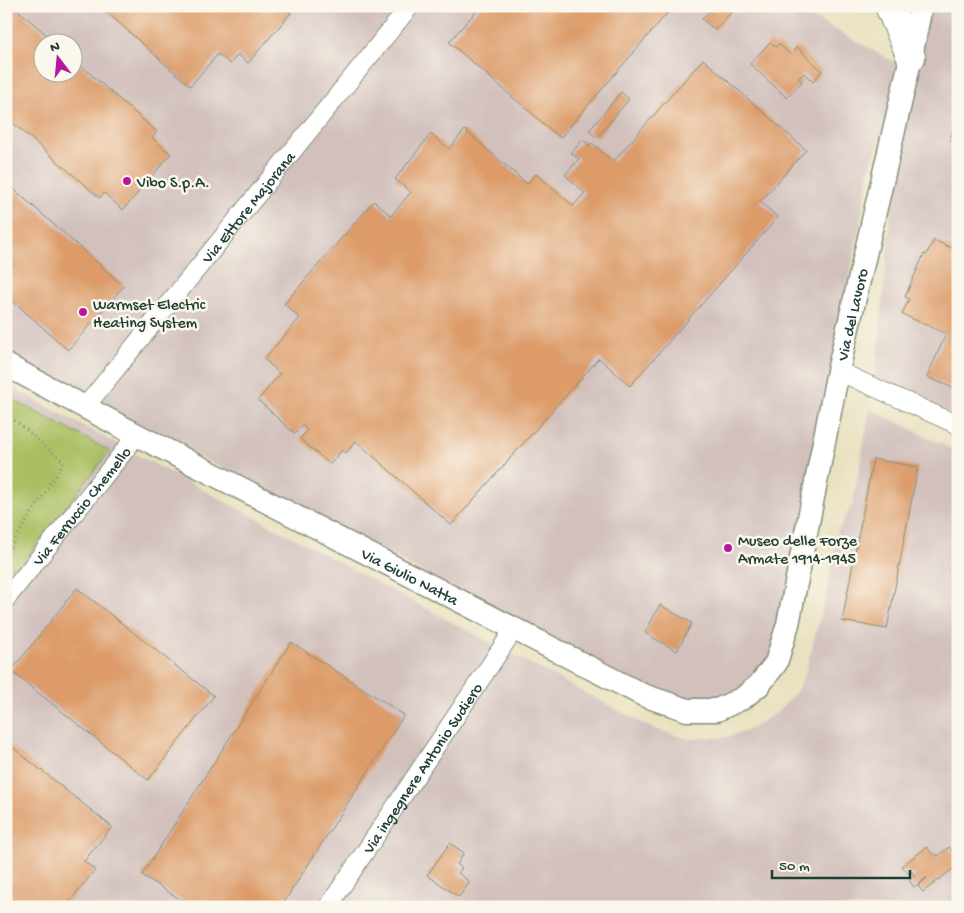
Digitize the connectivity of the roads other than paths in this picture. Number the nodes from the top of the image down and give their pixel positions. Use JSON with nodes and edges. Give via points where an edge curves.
{"nodes":[{"id":1,"x":410,"y":6,"type":"edge"},
{"id":2,"x":889,"y":6,"type":"edge"},
{"id":3,"x":921,"y":6,"type":"edge"},
{"id":4,"x":911,"y":57,"type":"junction"},
{"id":5,"x":6,"y":365,"type":"edge"},
{"id":6,"x":838,"y":370,"type":"junction"},
{"id":7,"x":85,"y":407,"type":"junction"},
{"id":8,"x":958,"y":425,"type":"edge"},
{"id":9,"x":136,"y":435,"type":"junction"},
{"id":10,"x":6,"y":599,"type":"edge"},
{"id":11,"x":788,"y":624,"type":"joint"},
{"id":12,"x":515,"y":628,"type":"junction"},
{"id":13,"x":328,"y":907,"type":"edge"}],
"edges":[{"from":1,"to":7,"type":"street","name":"Via Ettore Majorana"},
{"from":2,"to":4,"type":"highway"},
{"from":3,"to":4,"type":"street","name":"Via del Lavoro"},
{"from":4,"to":6,"type":"street","name":"Via del Lavoro"},
{"from":5,"to":7,"type":"street","name":"Via Giulio Natta"},
{"from":6,"to":8,"type":"street"},
{"from":6,"to":11,"type":"street","name":"Via del Lavoro"},
{"from":7,"to":9,"type":"street","name":"Via Giulio Natta"},
{"from":9,"to":10,"type":"street","name":"Via Ferruccio Chemello"},
{"from":9,"to":12,"type":"street","name":"Via Giulio Natta"},
{"from":11,"to":12,"type":"street","name":"Via Giulio Natta","via":[[776,663],[759,685],[743,698],[717,710],[686,710],[643,695]]},
{"from":12,"to":13,"type":"street","name":"Via ingegnere Antonio Sudiero"}]}
